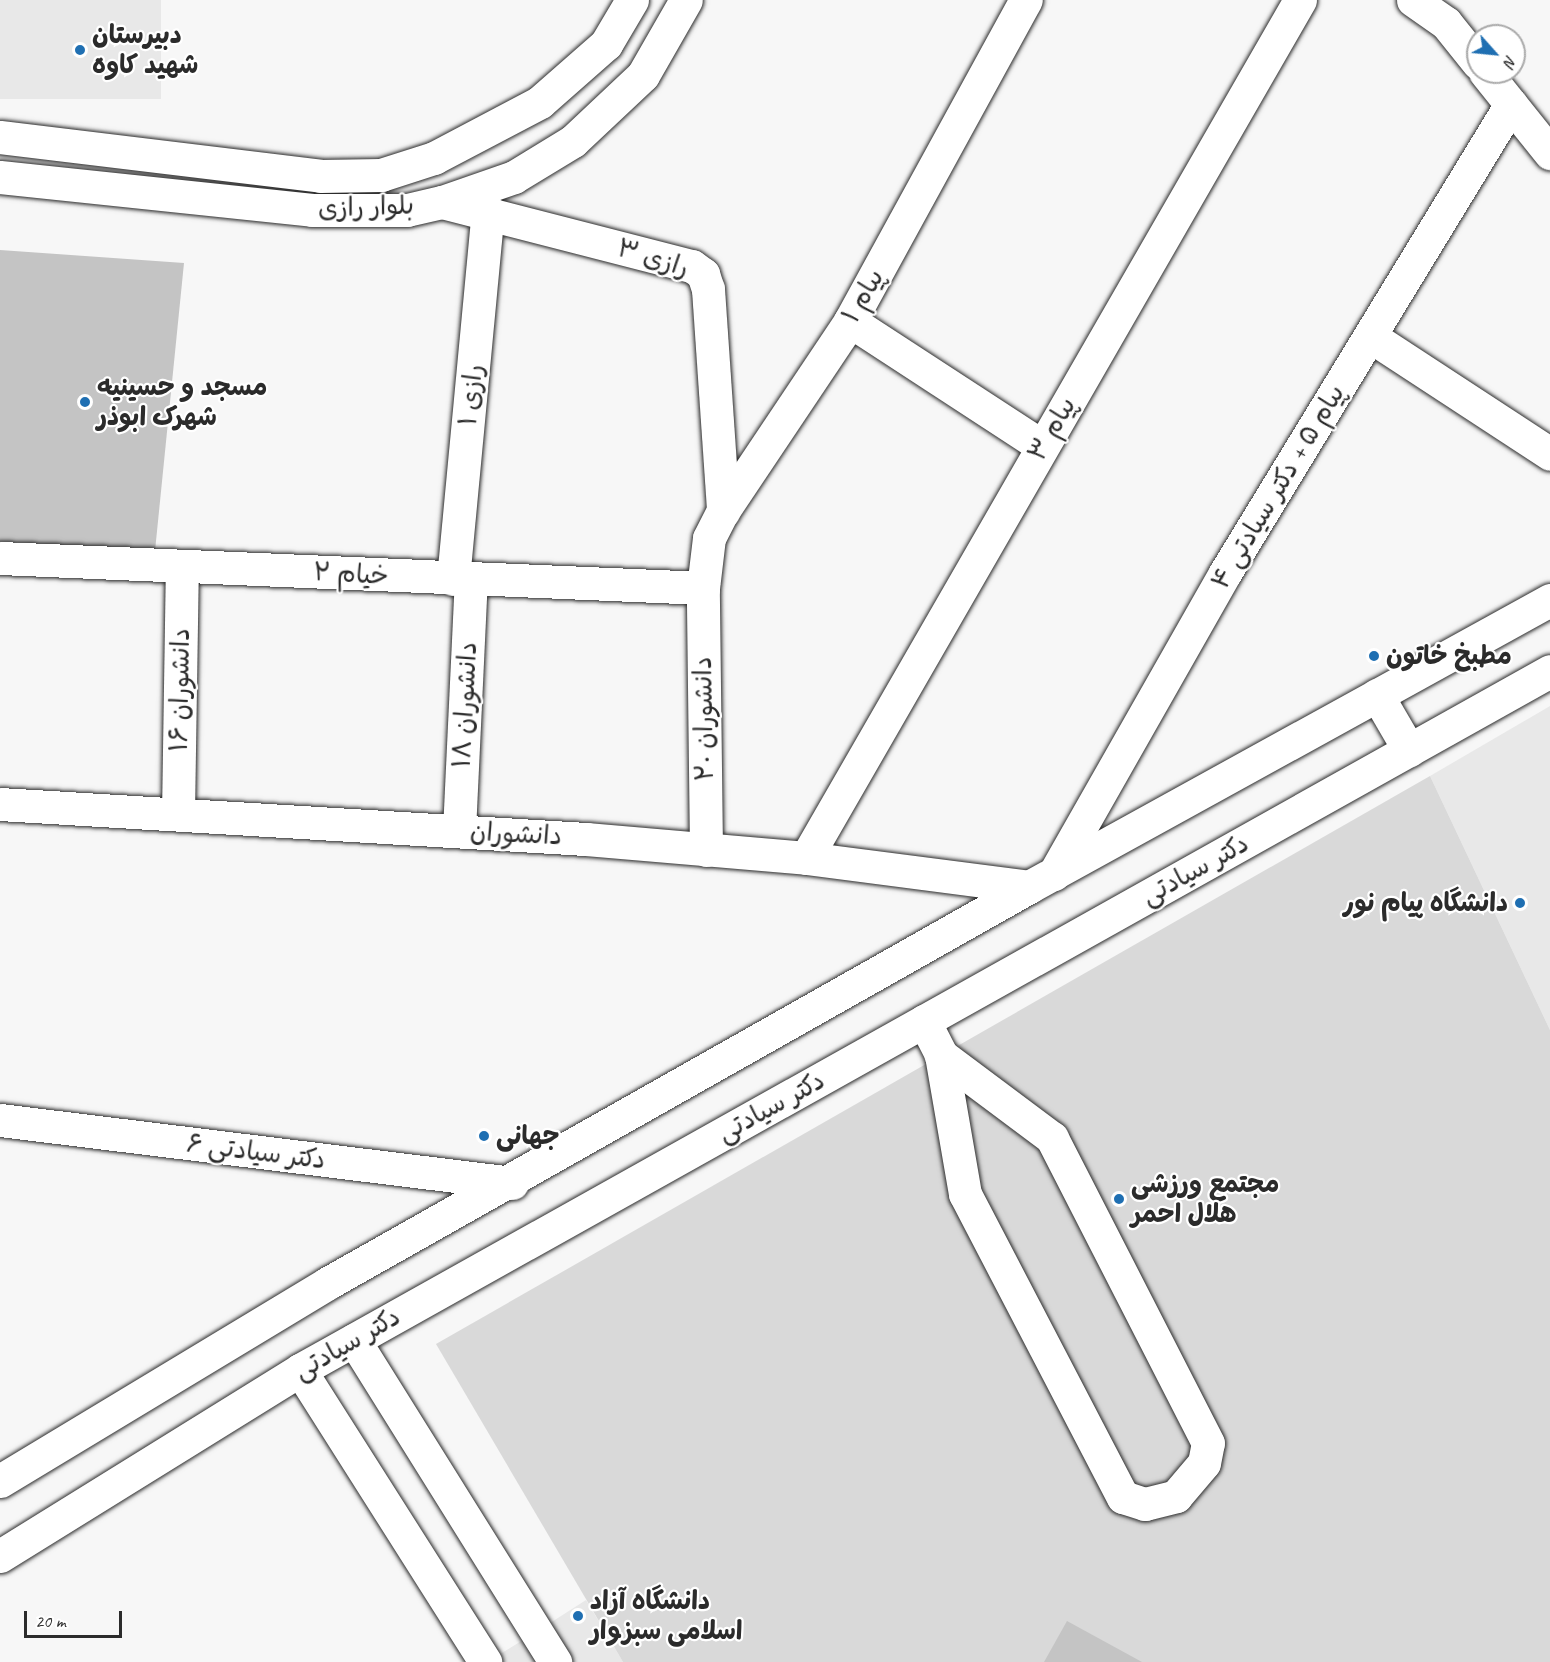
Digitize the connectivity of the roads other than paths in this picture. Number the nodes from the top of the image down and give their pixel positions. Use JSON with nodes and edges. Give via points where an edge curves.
{"nodes":[{"id":1,"x":632,"y":0,"type":"edge"},
{"id":2,"x":686,"y":0,"type":"edge"},
{"id":3,"x":1026,"y":0,"type":"edge"},
{"id":4,"x":1300,"y":0,"type":"edge"},
{"id":5,"x":1413,"y":0,"type":"edge"},
{"id":6,"x":1466,"y":48,"type":"edge"},
{"id":7,"x":1495,"y":84,"type":"edge"},
{"id":8,"x":1511,"y":104,"type":"junction"},
{"id":9,"x":0,"y":137,"type":"edge"},
{"id":10,"x":1549,"y":148,"type":"edge"},
{"id":11,"x":0,"y":177,"type":"edge"},
{"id":12,"x":442,"y":202,"type":"junction"},
{"id":13,"x":488,"y":211,"type":"junction"},
{"id":14,"x":850,"y":321,"type":"junction"},
{"id":15,"x":1370,"y":336,"type":"junction"},
{"id":16,"x":1042,"y":446,"type":"junction"},
{"id":17,"x":1550,"y":454,"type":"edge"},
{"id":18,"x":723,"y":511,"type":"junction"},
{"id":19,"x":0,"y":558,"type":"edge"},
{"id":20,"x":182,"y":566,"type":"junction"},
{"id":21,"x":462,"y":579,"type":"junction"},
{"id":22,"x":703,"y":588,"type":"junction"},
{"id":23,"x":1550,"y":600,"type":"edge"},
{"id":24,"x":1550,"y":670,"type":"edge"},
{"id":25,"x":1377,"y":696,"type":"junction"},
{"id":26,"x":1409,"y":750,"type":"junction"},
{"id":27,"x":0,"y":804,"type":"edge"},
{"id":28,"x":178,"y":814,"type":"junction"},
{"id":29,"x":459,"y":831,"type":"junction"},
{"id":30,"x":706,"y":850,"type":"junction"},
{"id":31,"x":806,"y":858,"type":"junction"},
{"id":32,"x":1042,"y":880,"type":"junction"},
{"id":33,"x":924,"y":1022,"type":"junction"},
{"id":34,"x":941,"y":1055,"type":"junction"},
{"id":35,"x":0,"y":1120,"type":"edge"},
{"id":36,"x":512,"y":1183,"type":"junction"},
{"id":37,"x":354,"y":1340,"type":"junction"},
{"id":38,"x":300,"y":1370,"type":"junction"},
{"id":39,"x":0,"y":1481,"type":"edge"},
{"id":40,"x":0,"y":1556,"type":"edge"},
{"id":41,"x":485,"y":1662,"type":"edge"},
{"id":42,"x":555,"y":1662,"type":"edge"}],
"edges":[{"from":1,"to":9,"type":"street","name":"بلوار رازی","via":[[606,44],[540,102],[434,159],[381,175],[320,176]]},
{"from":2,"to":12,"type":"street","name":"بلوار رازی","via":[[643,75],[573,141],[514,177]]},
{"from":3,"to":14,"type":"street","name":"پیام ۱"},
{"from":4,"to":16,"type":"street","name":"پیام ۳"},
{"from":5,"to":6,"type":"street","via":[[1446,23]]},
{"from":7,"to":8,"type":"street"},
{"from":8,"to":10,"type":"street"},
{"from":8,"to":15,"type":"street","name":"پیام ۵ + دکتر سیادتی ۴"},
{"from":11,"to":12,"type":"street","name":"بلوار رازی","via":[[312,210],[407,210]]},
{"from":12,"to":13,"type":"street","name":"رازی ۳"},
{"from":13,"to":18,"type":"street","name":"رازی ۳","via":[[692,266],[703,274],[708,289]]},
{"from":13,"to":21,"type":"street","name":"رازی ۱"},
{"from":14,"to":16,"type":"street"},
{"from":14,"to":18,"type":"street","name":"پیام ۱"},
{"from":15,"to":17,"type":"street"},
{"from":15,"to":32,"type":"street","name":"پیام ۵ + دکتر سیادتی ۴"},
{"from":16,"to":31,"type":"street","name":"پیام ۳"},
{"from":18,"to":22,"type":"street","name":"پیام ۱","via":[[709,537]]},
{"from":19,"to":20,"type":"street","name":"خیام ۲"},
{"from":20,"to":21,"type":"street","name":"خیام ۲"},
{"from":20,"to":28,"type":"street","name":"دانشوران ۱۶"},
{"from":21,"to":22,"type":"street","name":"خیام ۲"},
{"from":21,"to":29,"type":"street","name":"دانشوران ۱۸"},
{"from":22,"to":30,"type":"street","name":"دانشوران ۲۰"},
{"from":23,"to":25,"type":"street"},
{"from":24,"to":26,"type":"street","name":"دکتر سیادتی"},
{"from":25,"to":26,"type":"street"},
{"from":25,"to":32,"type":"street"},
{"from":26,"to":33,"type":"street","name":"دکتر سیادتی"},
{"from":27,"to":28,"type":"street","name":"دانشوران"},
{"from":28,"to":29,"type":"street","name":"دانشوران"},
{"from":29,"to":30,"type":"street","name":"دانشوران"},
{"from":30,"to":31,"type":"street","name":"دانشوران"},
{"from":31,"to":32,"type":"street","name":"دانشوران"},
{"from":32,"to":36,"type":"street"},
{"from":33,"to":34,"type":"street"},
{"from":33,"to":37,"type":"street","name":"دکتر سیادتی"},
{"from":34,"to":34,"type":"street","via":[[965,1194],[1123,1497],[1145,1504],[1176,1496],[1204,1462],[1208,1443],[1052,1138]]},
{"from":35,"to":36,"type":"street","name":"دکتر سیادتی ۶"},
{"from":36,"to":39,"type":"street","via":[[328,1283]]},
{"from":37,"to":38,"type":"street","name":"دکتر سیادتی"},
{"from":37,"to":42,"type":"street"},
{"from":38,"to":40,"type":"street","name":"دکتر سیادتی"},
{"from":38,"to":41,"type":"street"}]}
